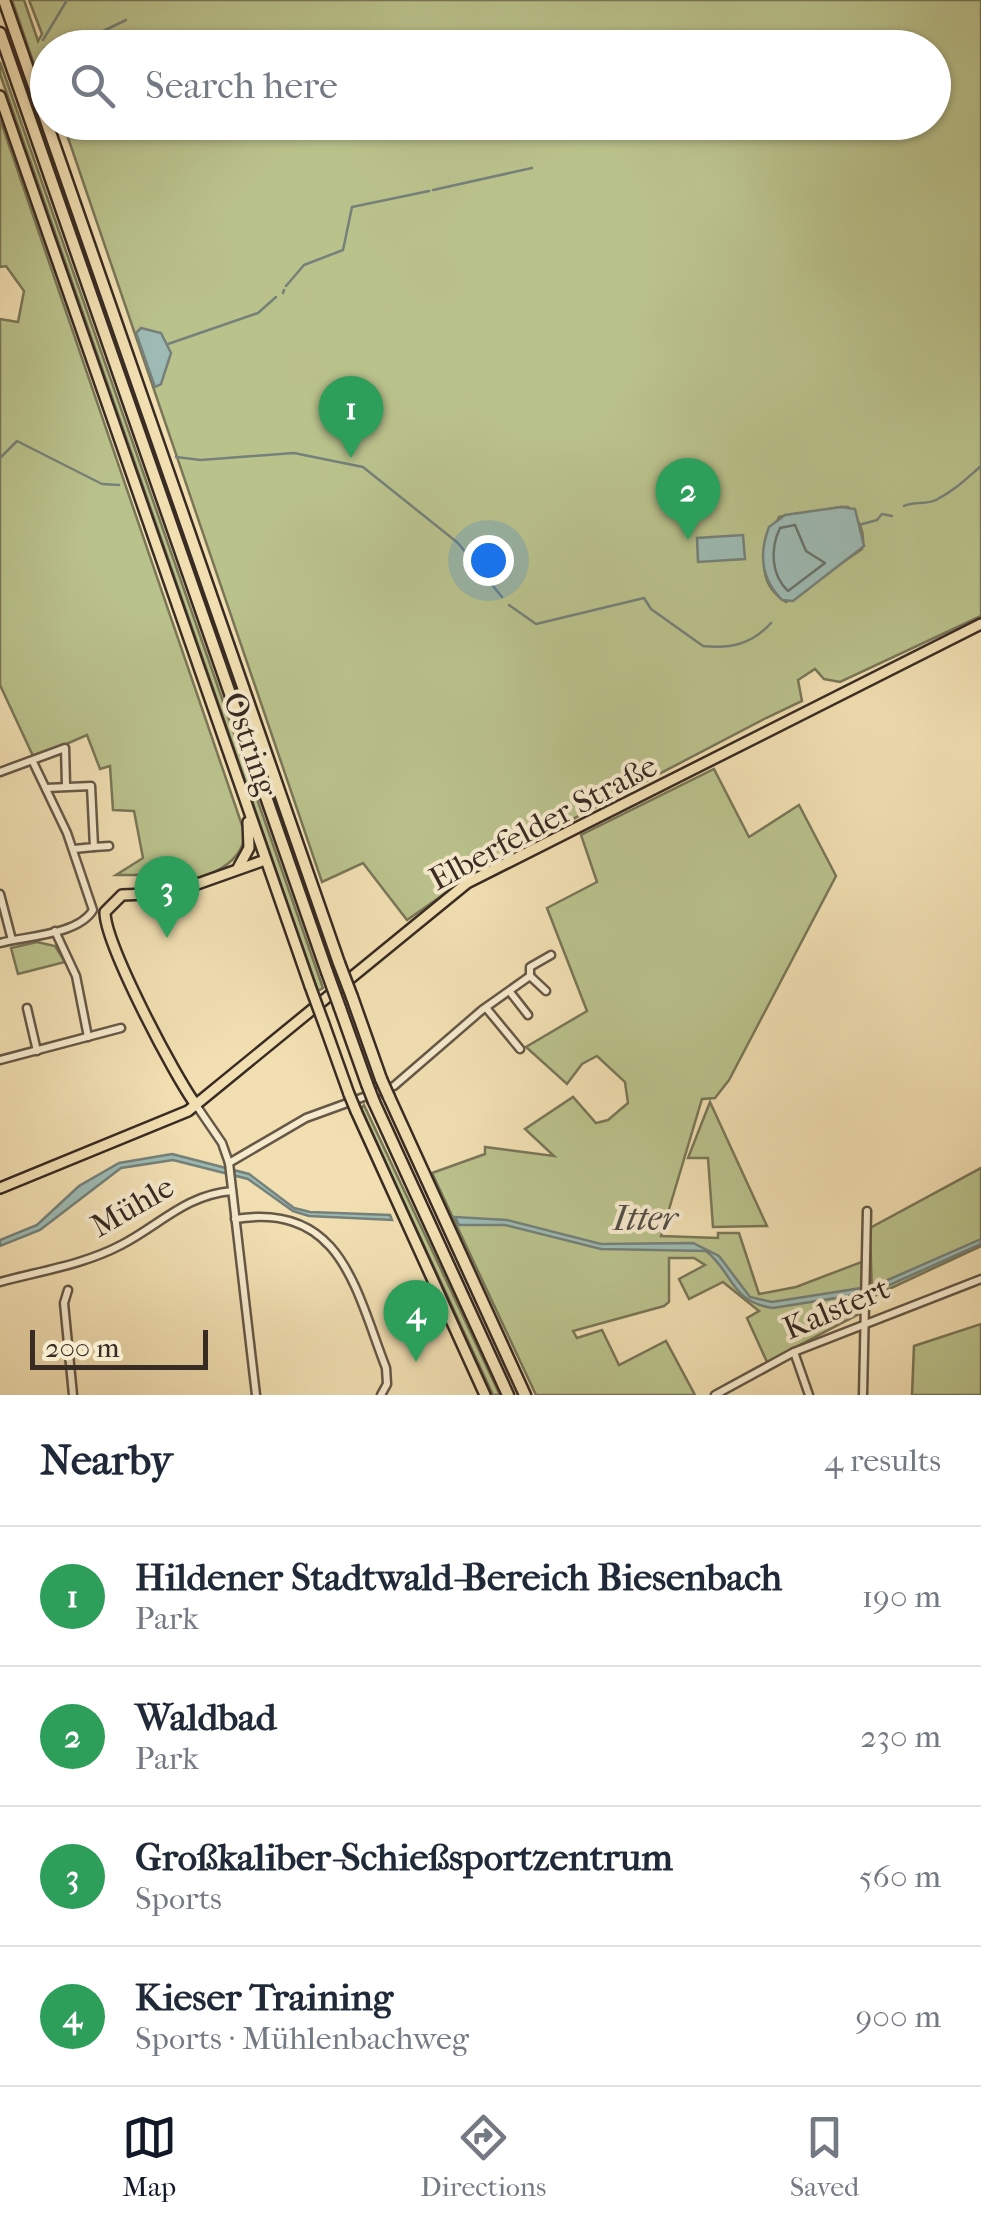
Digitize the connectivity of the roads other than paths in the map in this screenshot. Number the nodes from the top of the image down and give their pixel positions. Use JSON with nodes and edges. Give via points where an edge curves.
{"nodes":[{"id":1,"x":4,"y":0,"type":"edge"},
{"id":2,"x":0,"y":33,"type":"edge"},
{"id":3,"x":30,"y":75,"type":"edge"},
{"id":4,"x":0,"y":96,"type":"edge"},
{"id":5,"x":30,"y":119,"type":"edge"},
{"id":6,"x":37,"y":140,"type":"edge"},
{"id":7,"x":53,"y":140,"type":"edge"},
{"id":8,"x":981,"y":624,"type":"edge"},
{"id":9,"x":34,"y":762,"type":"junction"},
{"id":10,"x":0,"y":772,"type":"edge"},
{"id":11,"x":66,"y":785,"type":"junction"},
{"id":12,"x":46,"y":788,"type":"junction"},
{"id":13,"x":246,"y":810,"type":"junction"},
{"id":14,"x":109,"y":846,"type":"dead end"},
{"id":15,"x":94,"y":847,"type":"junction"},
{"id":16,"x":74,"y":850,"type":"junction"},
{"id":17,"x":265,"y":860,"type":"junction"},
{"id":18,"x":236,"y":871,"type":"junction"},
{"id":19,"x":0,"y":894,"type":"edge"},
{"id":20,"x":55,"y":931,"type":"junction"},
{"id":21,"x":12,"y":940,"type":"junction"},
{"id":22,"x":0,"y":943,"type":"edge"},
{"id":23,"x":551,"y":955,"type":"dead end"},
{"id":24,"x":530,"y":976,"type":"junction"},
{"id":25,"x":546,"y":991,"type":"dead end"},
{"id":26,"x":510,"y":992,"type":"junction"},
{"id":27,"x":27,"y":1008,"type":"dead end"},
{"id":28,"x":488,"y":1009,"type":"junction"},
{"id":29,"x":528,"y":1015,"type":"dead end"},
{"id":30,"x":121,"y":1028,"type":"dead end"},
{"id":31,"x":88,"y":1037,"type":"junction"},
{"id":32,"x":520,"y":1048,"type":"dead end"},
{"id":33,"x":37,"y":1050,"type":"junction"},
{"id":34,"x":0,"y":1060,"type":"edge"},
{"id":35,"x":196,"y":1105,"type":"junction"},
{"id":36,"x":230,"y":1170,"type":"junction"},
{"id":37,"x":0,"y":1188,"type":"edge"},
{"id":38,"x":232,"y":1191,"type":"junction"},
{"id":39,"x":867,"y":1211,"type":"dead end"},
{"id":40,"x":235,"y":1219,"type":"junction"},
{"id":41,"x":981,"y":1278,"type":"edge"},
{"id":42,"x":0,"y":1282,"type":"edge"},
{"id":43,"x":68,"y":1290,"type":"dead end"},
{"id":44,"x":867,"y":1320,"type":"junction"},
{"id":45,"x":794,"y":1352,"type":"junction"},
{"id":46,"x":74,"y":1395,"type":"edge"},
{"id":47,"x":256,"y":1395,"type":"edge"},
{"id":48,"x":381,"y":1395,"type":"edge"},
{"id":49,"x":485,"y":1395,"type":"edge"},
{"id":50,"x":508,"y":1395,"type":"edge"},
{"id":51,"x":526,"y":1395,"type":"edge"},
{"id":52,"x":715,"y":1395,"type":"edge"},
{"id":53,"x":809,"y":1395,"type":"edge"},
{"id":54,"x":863,"y":1395,"type":"edge"}],
"edges":[{"from":1,"to":3,"type":"highway","bridge":true},
{"from":2,"to":5,"type":"highway","bridge":true},
{"from":4,"to":13,"type":"main road","name":"Ostring"},
{"from":6,"to":50,"type":"highway","bridge":true,"via":[[367,1084]]},
{"from":7,"to":51,"type":"highway","bridge":true,"via":[[382,1079]]},
{"from":8,"to":35,"type":"main road","name":"Elberfelder Straße","via":[[467,884]]},
{"from":9,"to":10,"type":"street"},
{"from":9,"to":11,"type":"street","via":[[66,748]]},
{"from":9,"to":12,"type":"street"},
{"from":11,"to":12,"type":"street"},
{"from":11,"to":15,"type":"street","via":[[91,786]]},
{"from":12,"to":16,"type":"street"},
{"from":13,"to":17,"type":"main road","name":"Ostring"},
{"from":13,"to":18,"type":"main road","via":[[249,848]]},
{"from":14,"to":15,"type":"street"},
{"from":15,"to":16,"type":"street"},
{"from":16,"to":20,"type":"street","via":[[93,910],[88,919]]},
{"from":17,"to":18,"type":"main road"},
{"from":17,"to":49,"type":"main road","name":"Ostring","bridge":true,"via":[[349,1094]]},
{"from":18,"to":35,"type":"main road","via":[[172,893],[122,895],[105,912],[122,960]]},
{"from":19,"to":21,"type":"street"},
{"from":20,"to":21,"type":"street"},
{"from":20,"to":31,"type":"street","via":[[76,976]]},
{"from":21,"to":22,"type":"street"},
{"from":23,"to":24,"type":"street","via":[[530,967]]},
{"from":24,"to":25,"type":"street"},
{"from":24,"to":26,"type":"street"},
{"from":26,"to":28,"type":"street"},
{"from":26,"to":29,"type":"street"},
{"from":27,"to":33,"type":"street"},
{"from":28,"to":32,"type":"street"},
{"from":28,"to":36,"type":"street","via":[[394,1086],[306,1118]]},
{"from":30,"to":31,"type":"street"},
{"from":31,"to":33,"type":"street"},
{"from":33,"to":34,"type":"street"},
{"from":35,"to":36,"type":"street","via":[[222,1143]]},
{"from":35,"to":37,"type":"main road","name":"Elberfelder Straße","via":[[153,1129]]},
{"from":36,"to":38,"type":"street"},
{"from":38,"to":40,"type":"street"},
{"from":38,"to":42,"type":"street","name":"Mühle","via":[[192,1199],[92,1257]]},
{"from":39,"to":44,"type":"street"},
{"from":40,"to":47,"type":"street"},
{"from":40,"to":48,"type":"street","via":[[294,1219],[331,1244],[386,1368]]},
{"from":41,"to":44,"type":"street","name":"Kalstert"},
{"from":43,"to":46,"type":"street"},
{"from":44,"to":45,"type":"street","name":"Kalstert"},
{"from":44,"to":54,"type":"street"},
{"from":45,"to":52,"type":"street","name":"Kalstert"},
{"from":45,"to":53,"type":"street"}]}
